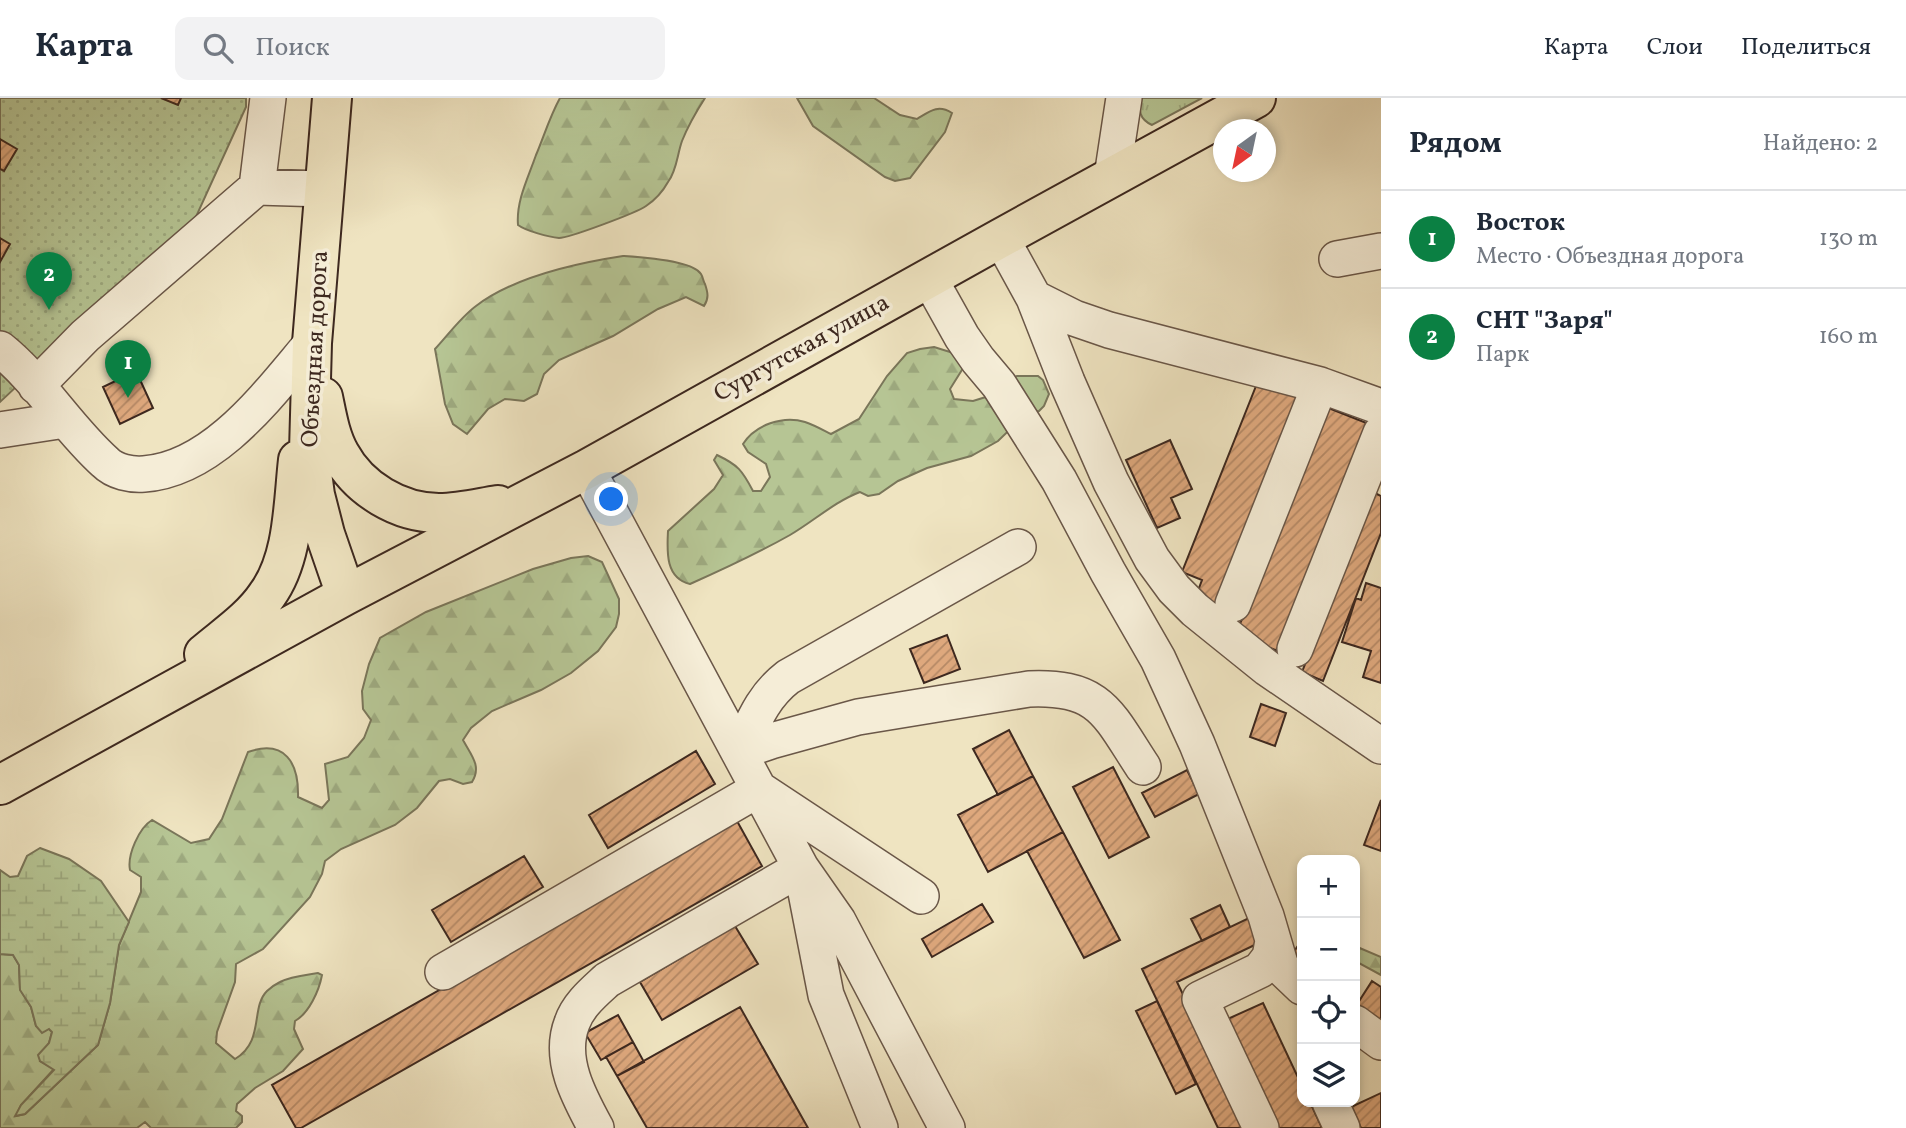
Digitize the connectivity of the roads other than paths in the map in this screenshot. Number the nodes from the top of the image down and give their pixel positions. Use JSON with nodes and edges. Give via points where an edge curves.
{"nodes":[{"id":1,"x":268,"y":98,"type":"edge"},
{"id":2,"x":332,"y":98,"type":"edge"},
{"id":3,"x":1124,"y":98,"type":"edge"},
{"id":4,"x":1256,"y":98,"type":"edge"},
{"id":5,"x":1112,"y":177,"type":"junction"},
{"id":6,"x":257,"y":187,"type":"junction"},
{"id":7,"x":325,"y":189,"type":"junction"},
{"id":8,"x":1001,"y":238,"type":"junction"},
{"id":9,"x":1381,"y":251,"type":"edge"},
{"id":10,"x":1337,"y":259,"type":"dead end"},
{"id":11,"x":929,"y":278,"type":"junction"},
{"id":12,"x":1034,"y":298,"type":"junction"},
{"id":13,"x":312,"y":343,"type":"junction"},
{"id":14,"x":0,"y":349,"type":"edge"},
{"id":15,"x":1320,"y":385,"type":"junction"},
{"id":16,"x":36,"y":386,"type":"junction"},
{"id":17,"x":1381,"y":407,"type":"edge"},
{"id":18,"x":65,"y":420,"type":"junction"},
{"id":19,"x":0,"y":430,"type":"edge"},
{"id":20,"x":1381,"y":433,"type":"edge"},
{"id":21,"x":587,"y":469,"type":"junction"},
{"id":22,"x":530,"y":499,"type":"junction"},
{"id":23,"x":1018,"y":547,"type":"dead end"},
{"id":24,"x":346,"y":595,"type":"junction"},
{"id":25,"x":1233,"y":604,"type":"dead end"},
{"id":26,"x":1295,"y":649,"type":"dead end"},
{"id":27,"x":129,"y":715,"type":"junction"},
{"id":28,"x":1381,"y":746,"type":"edge"},
{"id":29,"x":739,"y":752,"type":"junction"},
{"id":30,"x":1143,"y":767,"type":"dead end"},
{"id":31,"x":0,"y":785,"type":"edge"},
{"id":32,"x":759,"y":789,"type":"junction"},
{"id":33,"x":802,"y":868,"type":"junction"},
{"id":34,"x":921,"y":896,"type":"dead end"},
{"id":35,"x":1273,"y":940,"type":"junction"},
{"id":36,"x":443,"y":972,"type":"dead end"},
{"id":37,"x":1297,"y":984,"type":"edge"},
{"id":38,"x":1360,"y":1027,"type":"edge"},
{"id":39,"x":1381,"y":1042,"type":"edge"},
{"id":40,"x":1332,"y":1107,"type":"edge"},
{"id":41,"x":596,"y":1128,"type":"edge"},
{"id":42,"x":880,"y":1128,"type":"edge"},
{"id":43,"x":947,"y":1128,"type":"edge"},
{"id":44,"x":1261,"y":1128,"type":"edge"},
{"id":45,"x":1342,"y":1128,"type":"edge"}],
"edges":[{"from":1,"to":6,"type":"lane"},
{"from":2,"to":7,"type":"main road","name":"Объездная дорога"},
{"from":3,"to":5,"type":"lane"},
{"from":4,"to":5,"type":"main road","name":"Сургутская улица"},
{"from":5,"to":8,"type":"main road","name":"Сургутская улица"},
{"from":6,"to":7,"type":"lane"},
{"from":6,"to":16,"type":"lane","via":[[85,336]]},
{"from":7,"to":13,"type":"main road","name":"Объездная дорога"},
{"from":8,"to":11,"type":"main road","name":"Сургутская улица"},
{"from":8,"to":12,"type":"lane"},
{"from":9,"to":10,"type":"lane"},
{"from":11,"to":21,"type":"main road","name":"Сургутская улица"},
{"from":11,"to":35,"type":"lane","via":[[962,337],[999,385],[1059,481],[1158,659],[1197,744]]},
{"from":12,"to":15,"type":"lane","via":[[1109,330]]},
{"from":12,"to":28,"type":"lane","via":[[1111,482],[1152,559],[1174,589],[1267,668]]},
{"from":13,"to":18,"type":"lane","via":[[227,436],[192,459],[158,473],[132,475],[107,465]]},
{"from":13,"to":22,"type":"main road","via":[[330,431],[355,475],[377,494],[404,508],[437,513]]},
{"from":13,"to":24,"type":"main road","name":"Объездная дорога","via":[[309,451],[325,534]]},
{"from":13,"to":27,"type":"main road","via":[[289,537],[281,569],[268,595],[248,617]]},
{"from":14,"to":16,"type":"lane"},
{"from":15,"to":17,"type":"lane"},
{"from":15,"to":25,"type":"lane"},
{"from":16,"to":18,"type":"lane"},
{"from":18,"to":19,"type":"lane"},
{"from":20,"to":26,"type":"lane"},
{"from":21,"to":22,"type":"main road","name":"Сургутская улица"},
{"from":21,"to":29,"type":"lane"},
{"from":22,"to":24,"type":"main road","name":"Сургутская улица"},
{"from":23,"to":29,"type":"lane","via":[[777,685]]},
{"from":24,"to":27,"type":"main road","name":"Сургутская улица"},
{"from":27,"to":31,"type":"main road"},
{"from":29,"to":30,"type":"lane","via":[[858,718],[1051,688],[1077,693],[1098,705]]},
{"from":29,"to":32,"type":"lane"},
{"from":32,"to":33,"type":"lane"},
{"from":32,"to":34,"type":"lane"},
{"from":32,"to":36,"type":"lane"},
{"from":33,"to":41,"type":"lane","via":[[607,980],[588,997],[572,1022],[567,1045],[571,1078]]},
{"from":33,"to":42,"type":"lane","via":[[825,995]]},
{"from":33,"to":43,"type":"lane","via":[[838,921]]},
{"from":35,"to":37,"type":"lane","via":[[1282,967]]},
{"from":35,"to":44,"type":"lane","via":[[1270,957],[1260,970],[1200,999]]},
{"from":38,"to":39,"type":"lane"},
{"from":40,"to":45,"type":"lane"}]}
